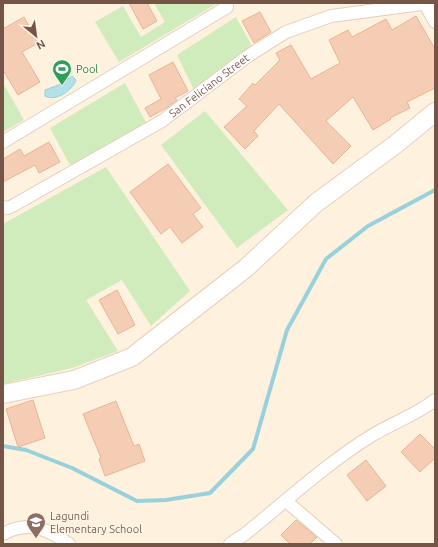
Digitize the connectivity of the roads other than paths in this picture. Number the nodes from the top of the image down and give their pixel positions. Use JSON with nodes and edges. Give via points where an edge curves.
{"nodes":[{"id":1,"x":225,"y":3,"type":"edge"},
{"id":2,"x":428,"y":4,"type":"edge"},
{"id":3,"x":435,"y":22,"type":"edge"},
{"id":4,"x":435,"y":112,"type":"edge"},
{"id":5,"x":3,"y":142,"type":"edge"},
{"id":6,"x":3,"y":207,"type":"edge"},
{"id":7,"x":3,"y":394,"type":"edge"},
{"id":8,"x":435,"y":400,"type":"edge"},
{"id":9,"x":286,"y":501,"type":"junction"},
{"id":10,"x":3,"y":534,"type":"edge"},
{"id":11,"x":69,"y":544,"type":"edge"},
{"id":12,"x":230,"y":544,"type":"edge"},
{"id":13,"x":336,"y":544,"type":"edge"}],
"edges":[{"from":1,"to":5,"type":"street","via":[[227,8]]},
{"from":2,"to":3,"type":"street"},
{"from":2,"to":6,"type":"street","name":"San Feliciano Street","via":[[331,16],[286,32],[248,56],[162,121],[14,205]]},
{"from":4,"to":7,"type":"street","via":[[316,203],[246,268],[132,357],[74,380]]},
{"from":8,"to":9,"type":"street","via":[[425,408],[371,436]]},
{"from":9,"to":12,"type":"street"},
{"from":9,"to":13,"type":"street"},
{"from":10,"to":11,"type":"street","via":[[31,526],[55,534]]}]}
